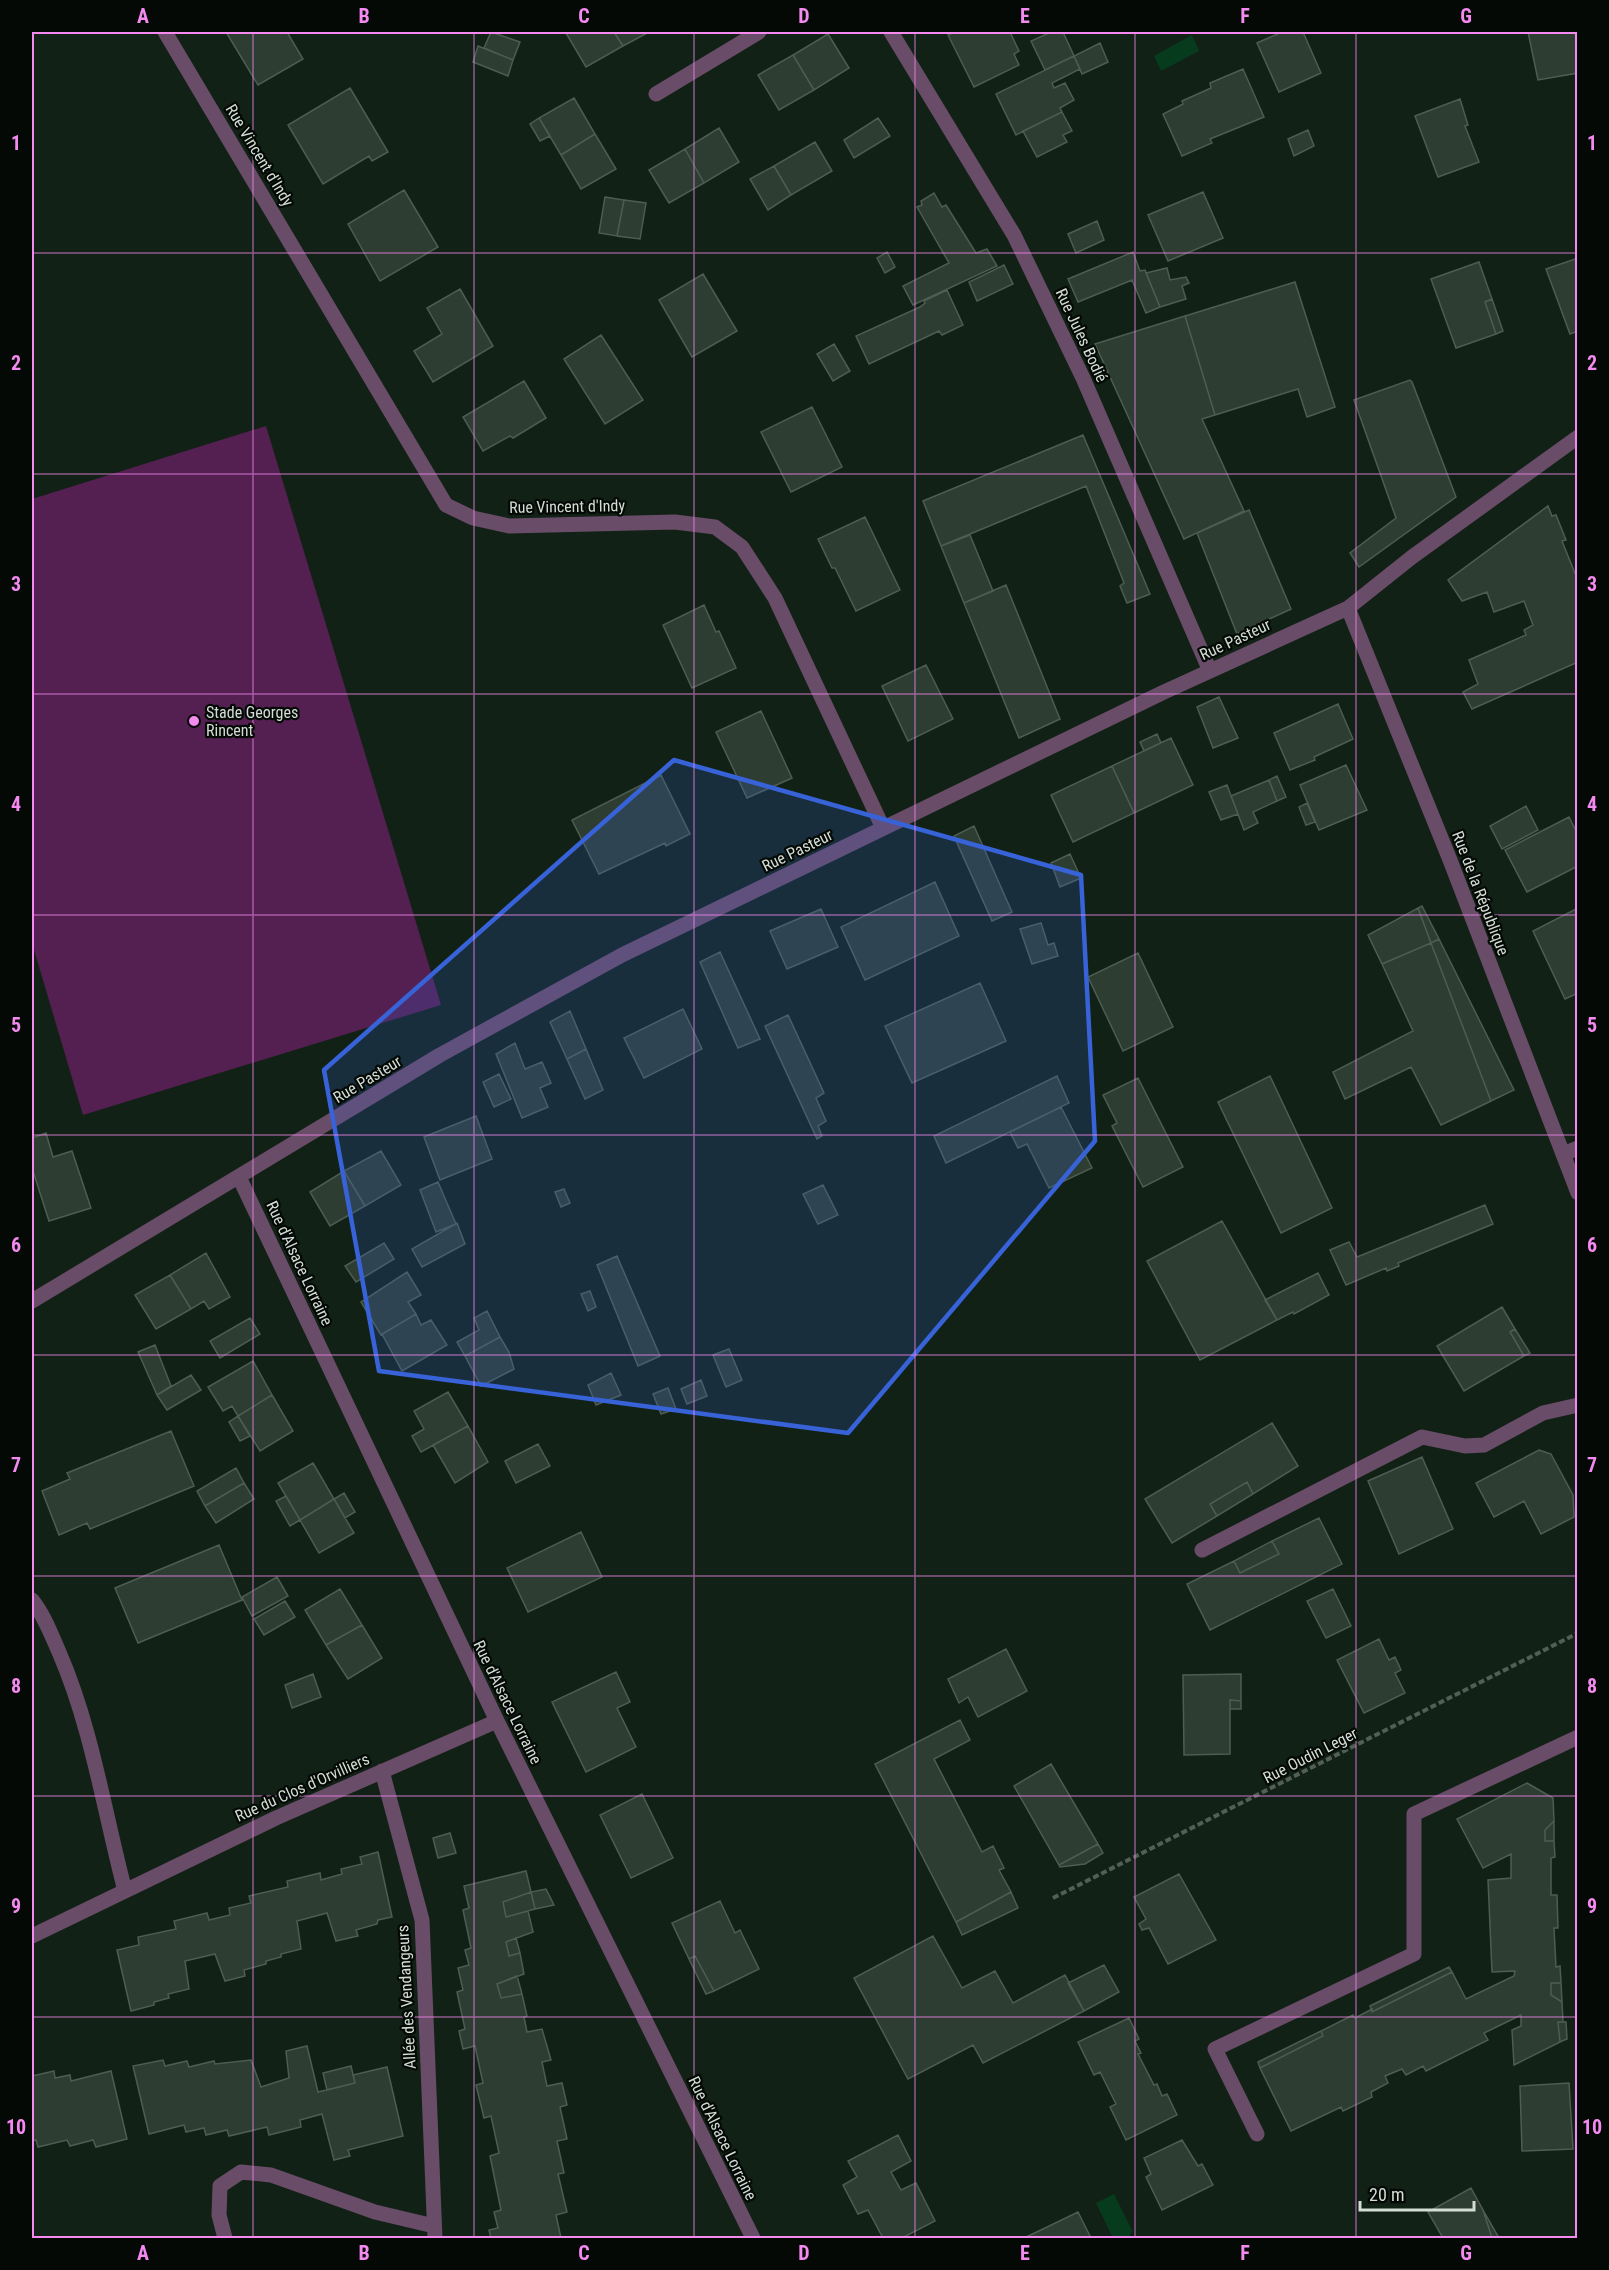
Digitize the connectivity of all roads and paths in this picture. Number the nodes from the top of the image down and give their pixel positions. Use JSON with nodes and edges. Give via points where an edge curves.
{"nodes":[{"id":1,"x":165,"y":32,"type":"edge"},
{"id":2,"x":759,"y":32,"type":"edge"},
{"id":3,"x":891,"y":32,"type":"edge"},
{"id":4,"x":656,"y":94,"type":"dead end"},
{"id":5,"x":1578,"y":437,"type":"edge"},
{"id":6,"x":1348,"y":608,"type":"junction"},
{"id":7,"x":1209,"y":671,"type":"junction"},
{"id":8,"x":883,"y":828,"type":"junction"},
{"id":9,"x":1578,"y":1148,"type":"edge"},
{"id":10,"x":1563,"y":1154,"type":"junction"},
{"id":11,"x":239,"y":1177,"type":"junction"},
{"id":12,"x":1578,"y":1193,"type":"edge"},
{"id":13,"x":32,"y":1301,"type":"edge"},
{"id":14,"x":1578,"y":1405,"type":"edge"},
{"id":15,"x":1202,"y":1550,"type":"dead end"},
{"id":16,"x":32,"y":1600,"type":"edge"},
{"id":17,"x":1578,"y":1633,"type":"edge"},
{"id":18,"x":497,"y":1721,"type":"junction"},
{"id":19,"x":1578,"y":1737,"type":"edge"},
{"id":20,"x":382,"y":1771,"type":"junction"},
{"id":21,"x":125,"y":1891,"type":"junction"},
{"id":22,"x":1053,"y":1898,"type":"dead end"},
{"id":23,"x":32,"y":1936,"type":"edge"},
{"id":24,"x":1257,"y":2134,"type":"dead end"},
{"id":25,"x":435,"y":2232,"type":"edge"},
{"id":26,"x":225,"y":2238,"type":"edge"},
{"id":27,"x":753,"y":2238,"type":"edge"}],
"edges":[{"from":1,"to":8,"type":"street","name":"Rue Vincent d'Indy","via":[[446,505],[473,518],[509,526],[675,522],[715,526],[742,547],[775,598]]},
{"from":2,"to":4,"type":"street"},
{"from":3,"to":7,"type":"street","name":"Rue Jules Bodié","via":[[1014,235],[1083,378]]},
{"from":5,"to":6,"type":"street","name":"Rue Pasteur"},
{"from":6,"to":7,"type":"street","name":"Rue Pasteur"},
{"from":6,"to":10,"type":"street","name":"Rue de la République"},
{"from":7,"to":8,"type":"street","name":"Rue Pasteur"},
{"from":8,"to":11,"type":"street","name":"Rue Pasteur","via":[[622,956],[440,1055]]},
{"from":9,"to":10,"type":"street"},
{"from":10,"to":12,"type":"street","name":"Rue de la République"},
{"from":11,"to":13,"type":"street","name":"Rue Pasteur"},
{"from":11,"to":18,"type":"street","name":"Rue d'Alsace Lorraine"},
{"from":14,"to":15,"type":"street","via":[[1543,1413],[1484,1446],[1422,1437]]},
{"from":16,"to":21,"type":"street","via":[[42,1612],[67,1670],[90,1741]]},
{"from":17,"to":22,"type":"path","name":"Rue Oudin Leger"},
{"from":18,"to":20,"type":"street","name":"Rue du Clos d'Orvilliers"},
{"from":18,"to":27,"type":"street","name":"Rue d'Alsace Lorraine"},
{"from":19,"to":24,"type":"street","via":[[1413,1814],[1414,1954],[1215,2049]]},
{"from":20,"to":21,"type":"street","name":"Rue du Clos d'Orvilliers"},
{"from":20,"to":25,"type":"street","name":"Allée des Vendangeurs","via":[[422,1920]]},
{"from":21,"to":23,"type":"street","name":"Rue du Clos d'Orvilliers"},
{"from":25,"to":26,"type":"street","name":"Allée des Vendangeurs","via":[[271,2175],[241,2172],[220,2186],[219,2215]]}]}
